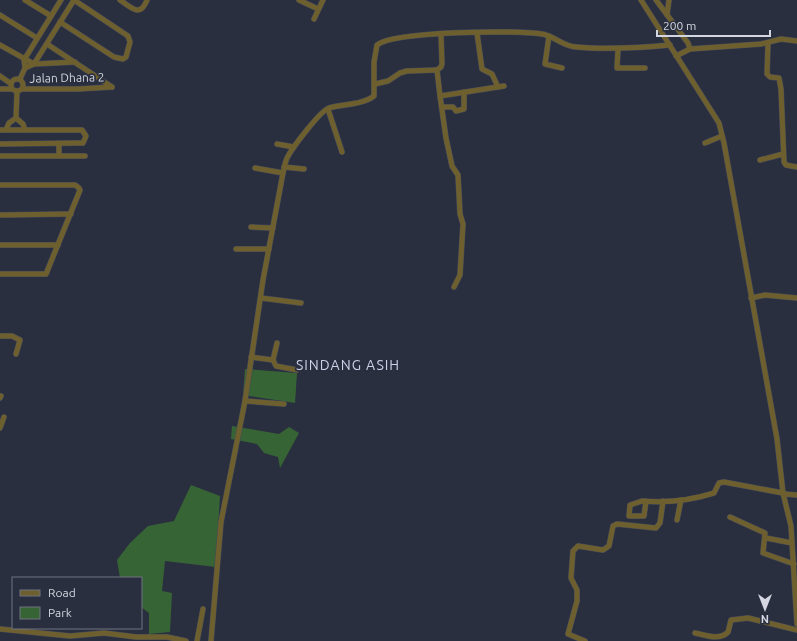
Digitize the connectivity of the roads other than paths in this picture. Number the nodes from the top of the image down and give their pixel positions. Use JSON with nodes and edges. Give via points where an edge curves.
{"nodes":[{"id":1,"x":25,"y":0,"type":"edge"},
{"id":2,"x":61,"y":0,"type":"edge"},
{"id":3,"x":74,"y":0,"type":"edge"},
{"id":4,"x":120,"y":0,"type":"edge"},
{"id":5,"x":147,"y":0,"type":"edge"},
{"id":6,"x":299,"y":0,"type":"edge"},
{"id":7,"x":323,"y":0,"type":"edge"},
{"id":8,"x":641,"y":0,"type":"edge"},
{"id":9,"x":656,"y":0,"type":"edge"},
{"id":10,"x":669,"y":0,"type":"edge"},
{"id":11,"x":318,"y":9,"type":"junction"},
{"id":12,"x":0,"y":15,"type":"edge"},
{"id":13,"x":667,"y":15,"type":"junction"},
{"id":14,"x":51,"y":16,"type":"junction"},
{"id":15,"x":314,"y":19,"type":"dead end"},
{"id":16,"x":60,"y":22,"type":"junction"},
{"id":17,"x":477,"y":33,"type":"junction"},
{"id":18,"x":441,"y":34,"type":"junction"},
{"id":19,"x":550,"y":36,"type":"junction"},
{"id":20,"x":37,"y":38,"type":"junction"},
{"id":21,"x":797,"y":41,"type":"edge"},
{"id":22,"x":768,"y":43,"type":"junction"},
{"id":23,"x":47,"y":44,"type":"junction"},
{"id":24,"x":0,"y":45,"type":"edge"},
{"id":25,"x":670,"y":45,"type":"junction"},
{"id":26,"x":618,"y":49,"type":"junction"},
{"id":27,"x":690,"y":49,"type":"junction"},
{"id":28,"x":678,"y":55,"type":"junction"},
{"id":29,"x":24,"y":60,"type":"junction"},
{"id":30,"x":75,"y":62,"type":"junction"},
{"id":31,"x":34,"y":64,"type":"junction"},
{"id":32,"x":25,"y":68,"type":"junction"},
{"id":33,"x":562,"y":68,"type":"dead end"},
{"id":34,"x":645,"y":68,"type":"dead end"},
{"id":35,"x":437,"y":70,"type":"junction"},
{"id":36,"x":0,"y":76,"type":"edge"},
{"id":37,"x":20,"y":79,"type":"junction"},
{"id":38,"x":10,"y":83,"type":"junction"},
{"id":39,"x":375,"y":84,"type":"junction"},
{"id":40,"x":504,"y":86,"type":"dead end"},
{"id":41,"x":498,"y":87,"type":"junction"},
{"id":42,"x":0,"y":89,"type":"edge"},
{"id":43,"x":11,"y":89,"type":"junction"},
{"id":44,"x":23,"y":89,"type":"junction"},
{"id":45,"x":17,"y":91,"type":"junction"},
{"id":46,"x":464,"y":92,"type":"junction"},
{"id":47,"x":440,"y":96,"type":"junction"},
{"id":48,"x":442,"y":107,"type":"junction"},
{"id":49,"x":328,"y":108,"type":"junction"},
{"id":50,"x":16,"y":118,"type":"junction"},
{"id":51,"x":0,"y":130,"type":"edge"},
{"id":52,"x":6,"y":130,"type":"junction"},
{"id":53,"x":25,"y":130,"type":"junction"},
{"id":54,"x":722,"y":136,"type":"junction"},
{"id":55,"x":706,"y":143,"type":"dead end"},
{"id":56,"x":0,"y":144,"type":"edge"},
{"id":57,"x":59,"y":144,"type":"junction"},
{"id":58,"x":277,"y":144,"type":"dead end"},
{"id":59,"x":294,"y":147,"type":"junction"},
{"id":60,"x":342,"y":152,"type":"dead end"},
{"id":61,"x":783,"y":154,"type":"junction"},
{"id":62,"x":0,"y":156,"type":"edge"},
{"id":63,"x":59,"y":156,"type":"junction"},
{"id":64,"x":86,"y":156,"type":"dead end"},
{"id":65,"x":760,"y":160,"type":"dead end"},
{"id":66,"x":284,"y":167,"type":"junction"},
{"id":67,"x":797,"y":167,"type":"edge"},
{"id":68,"x":255,"y":168,"type":"dead end"},
{"id":69,"x":304,"y":169,"type":"dead end"},
{"id":70,"x":283,"y":173,"type":"junction"},
{"id":71,"x":0,"y":185,"type":"edge"},
{"id":72,"x":71,"y":214,"type":"junction"},
{"id":73,"x":0,"y":215,"type":"edge"},
{"id":74,"x":251,"y":227,"type":"dead end"},
{"id":75,"x":273,"y":228,"type":"junction"},
{"id":76,"x":58,"y":244,"type":"junction"},
{"id":77,"x":0,"y":245,"type":"edge"},
{"id":78,"x":236,"y":249,"type":"dead end"},
{"id":79,"x":269,"y":249,"type":"junction"},
{"id":80,"x":0,"y":274,"type":"edge"},
{"id":81,"x":454,"y":287,"type":"dead end"},
{"id":82,"x":755,"y":297,"type":"junction"},
{"id":83,"x":261,"y":298,"type":"junction"},
{"id":84,"x":797,"y":298,"type":"edge"},
{"id":85,"x":301,"y":303,"type":"dead end"},
{"id":86,"x":0,"y":336,"type":"edge"},
{"id":87,"x":277,"y":342,"type":"dead end"},
{"id":88,"x":16,"y":354,"type":"dead end"},
{"id":89,"x":251,"y":357,"type":"junction"},
{"id":90,"x":273,"y":360,"type":"junction"},
{"id":91,"x":297,"y":370,"type":"dead end"},
{"id":92,"x":245,"y":402,"type":"junction"},
{"id":93,"x":284,"y":404,"type":"dead end"},
{"id":94,"x":4,"y":417,"type":"dead end"},
{"id":95,"x":0,"y":428,"type":"edge"},
{"id":96,"x":783,"y":494,"type":"junction"},
{"id":97,"x":797,"y":495,"type":"edge"},
{"id":98,"x":681,"y":500,"type":"junction"},
{"id":99,"x":646,"y":501,"type":"dead end"},
{"id":100,"x":663,"y":501,"type":"junction"},
{"id":101,"x":730,"y":517,"type":"dead end"},
{"id":102,"x":677,"y":520,"type":"dead end"},
{"id":103,"x":766,"y":538,"type":"junction"},
{"id":104,"x":792,"y":543,"type":"junction"},
{"id":105,"x":794,"y":564,"type":"junction"},
{"id":106,"x":203,"y":609,"type":"dead end"},
{"id":107,"x":797,"y":624,"type":"edge"},
{"id":108,"x":0,"y":629,"type":"edge"},
{"id":109,"x":797,"y":630,"type":"edge"},
{"id":110,"x":695,"y":633,"type":"dead end"},
{"id":111,"x":135,"y":639,"type":"edge"},
{"id":112,"x":186,"y":641,"type":"edge"},
{"id":113,"x":197,"y":641,"type":"edge"},
{"id":114,"x":211,"y":641,"type":"edge"},
{"id":115,"x":585,"y":641,"type":"edge"}],
"edges":[{"from":1,"to":14,"type":"street"},
{"from":2,"to":14,"type":"street"},
{"from":3,"to":16,"type":"street"},
{"from":3,"to":16,"type":"street","via":[[128,36],[130,42],[126,57],[114,57]]},
{"from":4,"to":5,"type":"street","via":[[140,11],[144,9]]},
{"from":6,"to":11,"type":"street"},
{"from":7,"to":11,"type":"street"},
{"from":8,"to":25,"type":"street"},
{"from":9,"to":13,"type":"street"},
{"from":10,"to":13,"type":"street"},
{"from":11,"to":15,"type":"street"},
{"from":12,"to":20,"type":"street"},
{"from":13,"to":27,"type":"street"},
{"from":14,"to":20,"type":"street"},
{"from":16,"to":23,"type":"street"},
{"from":17,"to":18,"type":"street"},
{"from":17,"to":19,"type":"street","via":[[522,32]]},
{"from":17,"to":41,"type":"street","via":[[482,69],[492,74]]},
{"from":18,"to":35,"type":"street","via":[[442,64]]},
{"from":18,"to":39,"type":"street","via":[[404,37],[379,43],[374,57]]},
{"from":19,"to":26,"type":"street","via":[[565,46]]},
{"from":19,"to":33,"type":"street","via":[[545,64]]},
{"from":20,"to":29,"type":"street"},
{"from":21,"to":22,"type":"street","via":[[781,39]]},
{"from":22,"to":27,"type":"street"},
{"from":22,"to":61,"type":"street","via":[[767,74],[779,78]]},
{"from":23,"to":30,"type":"street"},
{"from":23,"to":31,"type":"street"},
{"from":24,"to":29,"type":"street"},
{"from":25,"to":26,"type":"street"},
{"from":25,"to":28,"type":"street"},
{"from":26,"to":34,"type":"street","via":[[618,68]]},
{"from":27,"to":28,"type":"street"},
{"from":28,"to":54,"type":"street","via":[[719,123]]},
{"from":29,"to":31,"type":"street"},
{"from":29,"to":32,"type":"street"},
{"from":30,"to":31,"type":"street"},
{"from":30,"to":44,"type":"street","name":"Jalan Dhana 2","via":[[112,87]]},
{"from":31,"to":32,"type":"street"},
{"from":32,"to":37,"type":"street"},
{"from":35,"to":39,"type":"street","via":[[407,71],[388,81]]},
{"from":35,"to":47,"type":"street"},
{"from":36,"to":38,"type":"street"},
{"from":37,"to":38,"type":"street","via":[[16,78]]},
{"from":37,"to":44,"type":"street"},
{"from":38,"to":43,"type":"street"},
{"from":39,"to":49,"type":"street","via":[[374,96],[369,99]]},
{"from":40,"to":41,"type":"street"},
{"from":41,"to":46,"type":"street"},
{"from":42,"to":43,"type":"street"},
{"from":43,"to":45,"type":"street"},
{"from":44,"to":45,"type":"street"},
{"from":45,"to":50,"type":"street"},
{"from":46,"to":47,"type":"street"},
{"from":46,"to":48,"type":"street","via":[[463,110]]},
{"from":47,"to":48,"type":"street"},
{"from":48,"to":81,"type":"street","via":[[452,166],[458,175],[463,224],[460,275]]},
{"from":49,"to":59,"type":"street","via":[[319,115]]},
{"from":49,"to":60,"type":"street"},
{"from":50,"to":52,"type":"street","via":[[9,123]]},
{"from":50,"to":53,"type":"street"},
{"from":51,"to":52,"type":"street"},
{"from":52,"to":53,"type":"street"},
{"from":53,"to":57,"type":"street","via":[[82,130],[86,136],[83,143]]},
{"from":54,"to":55,"type":"street"},
{"from":54,"to":82,"type":"street"},
{"from":56,"to":57,"type":"street"},
{"from":57,"to":63,"type":"street"},
{"from":58,"to":59,"type":"street"},
{"from":59,"to":66,"type":"street"},
{"from":61,"to":65,"type":"street"},
{"from":61,"to":67,"type":"street","via":[[786,165]]},
{"from":62,"to":63,"type":"street"},
{"from":63,"to":64,"type":"street"},
{"from":66,"to":69,"type":"street"},
{"from":66,"to":70,"type":"street"},
{"from":68,"to":70,"type":"street"},
{"from":70,"to":75,"type":"street"},
{"from":71,"to":72,"type":"street","via":[[75,185],[80,190]]},
{"from":72,"to":73,"type":"street"},
{"from":72,"to":76,"type":"street"},
{"from":74,"to":75,"type":"street"},
{"from":75,"to":79,"type":"street"},
{"from":76,"to":77,"type":"street"},
{"from":76,"to":80,"type":"street","via":[[46,274]]},
{"from":78,"to":79,"type":"street"},
{"from":79,"to":83,"type":"street"},
{"from":82,"to":84,"type":"street","via":[[764,295]]},
{"from":82,"to":96,"type":"street"},
{"from":83,"to":85,"type":"street"},
{"from":83,"to":89,"type":"street"},
{"from":86,"to":88,"type":"street","via":[[12,336],[20,340]]},
{"from":87,"to":90,"type":"street"},
{"from":89,"to":90,"type":"street"},
{"from":89,"to":92,"type":"street"},
{"from":90,"to":91,"type":"street","via":[[276,366]]},
{"from":92,"to":93,"type":"street"},
{"from":92,"to":114,"type":"street","via":[[220,522]]},
{"from":94,"to":95,"type":"street"},
{"from":96,"to":97,"type":"street"},
{"from":96,"to":98,"type":"street","via":[[724,482],[719,483],[714,493]]},
{"from":96,"to":104,"type":"street","via":[[791,526]]},
{"from":98,"to":100,"type":"street"},
{"from":98,"to":102,"type":"street"},
{"from":99,"to":100,"type":"street"},
{"from":100,"to":115,"type":"street","via":[[660,523],[656,528],[617,524],[613,526],[609,546],[604,550],[578,546],[573,551],[571,578],[577,590],[577,601],[568,634]]},
{"from":101,"to":103,"type":"street","via":[[764,532]]},
{"from":103,"to":104,"type":"street"},
{"from":103,"to":105,"type":"street","via":[[763,553]]},
{"from":104,"to":105,"type":"street"},
{"from":105,"to":107,"type":"street"},
{"from":106,"to":113,"type":"street"},
{"from":108,"to":111,"type":"street","via":[[64,636],[104,633]]},
{"from":109,"to":110,"type":"street","via":[[745,618],[731,620],[728,632],[720,638]]},
{"from":111,"to":112,"type":"street","via":[[167,637]]}]}
